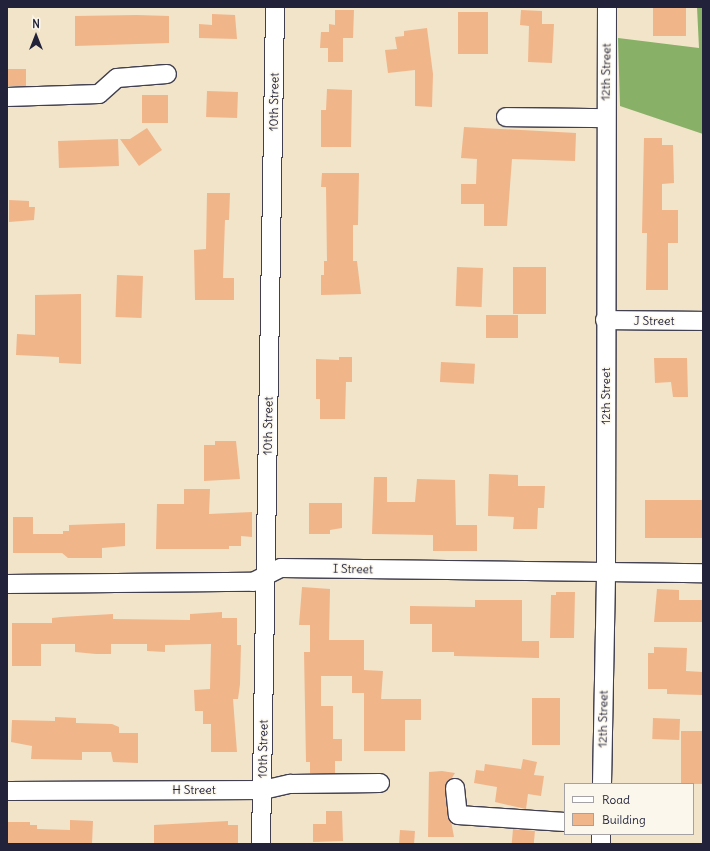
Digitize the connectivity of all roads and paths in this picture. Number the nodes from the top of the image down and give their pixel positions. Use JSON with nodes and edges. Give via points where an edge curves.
{"nodes":[{"id":1,"x":275,"y":7,"type":"edge"},
{"id":2,"x":608,"y":7,"type":"edge"},
{"id":3,"x":167,"y":74,"type":"dead end"},
{"id":4,"x":7,"y":97,"type":"edge"},
{"id":5,"x":506,"y":117,"type":"dead end"},
{"id":6,"x":605,"y":118,"type":"junction"},
{"id":7,"x":605,"y":320,"type":"junction"},
{"id":8,"x":703,"y":321,"type":"edge"},
{"id":9,"x":606,"y":572,"type":"junction"},
{"id":10,"x":703,"y":573,"type":"edge"},
{"id":11,"x":266,"y":577,"type":"junction"},
{"id":12,"x":7,"y":584,"type":"edge"},
{"id":13,"x":380,"y":783,"type":"dead end"},
{"id":14,"x":602,"y":783,"type":"edge"},
{"id":15,"x":455,"y":788,"type":"dead end"},
{"id":16,"x":263,"y":790,"type":"junction"},
{"id":17,"x":7,"y":791,"type":"edge"},
{"id":18,"x":564,"y":822,"type":"edge"},
{"id":19,"x":261,"y":844,"type":"edge"}],
"edges":[{"from":1,"to":11,"type":"street","name":"10th Street"},
{"from":2,"to":6,"type":"street","name":"12th Street"},
{"from":3,"to":4,"type":"street","via":[[117,78],[99,94]]},
{"from":5,"to":6,"type":"street"},
{"from":6,"to":7,"type":"street","name":"12th Street"},
{"from":7,"to":8,"type":"street","name":"J Street"},
{"from":7,"to":9,"type":"street","name":"12th Street"},
{"from":9,"to":10,"type":"street","name":"I Street"},
{"from":9,"to":11,"type":"street","name":"I Street","via":[[281,568]]},
{"from":9,"to":14,"type":"street","name":"12th Street"},
{"from":11,"to":12,"type":"street","name":"I Street","via":[[253,582]]},
{"from":11,"to":16,"type":"street","name":"10th Street"},
{"from":13,"to":16,"type":"street","name":"H Street","via":[[290,784]]},
{"from":15,"to":18,"type":"street","via":[[458,815]]},
{"from":16,"to":17,"type":"street","name":"H Street"},
{"from":16,"to":19,"type":"street","name":"10th Street"}]}
